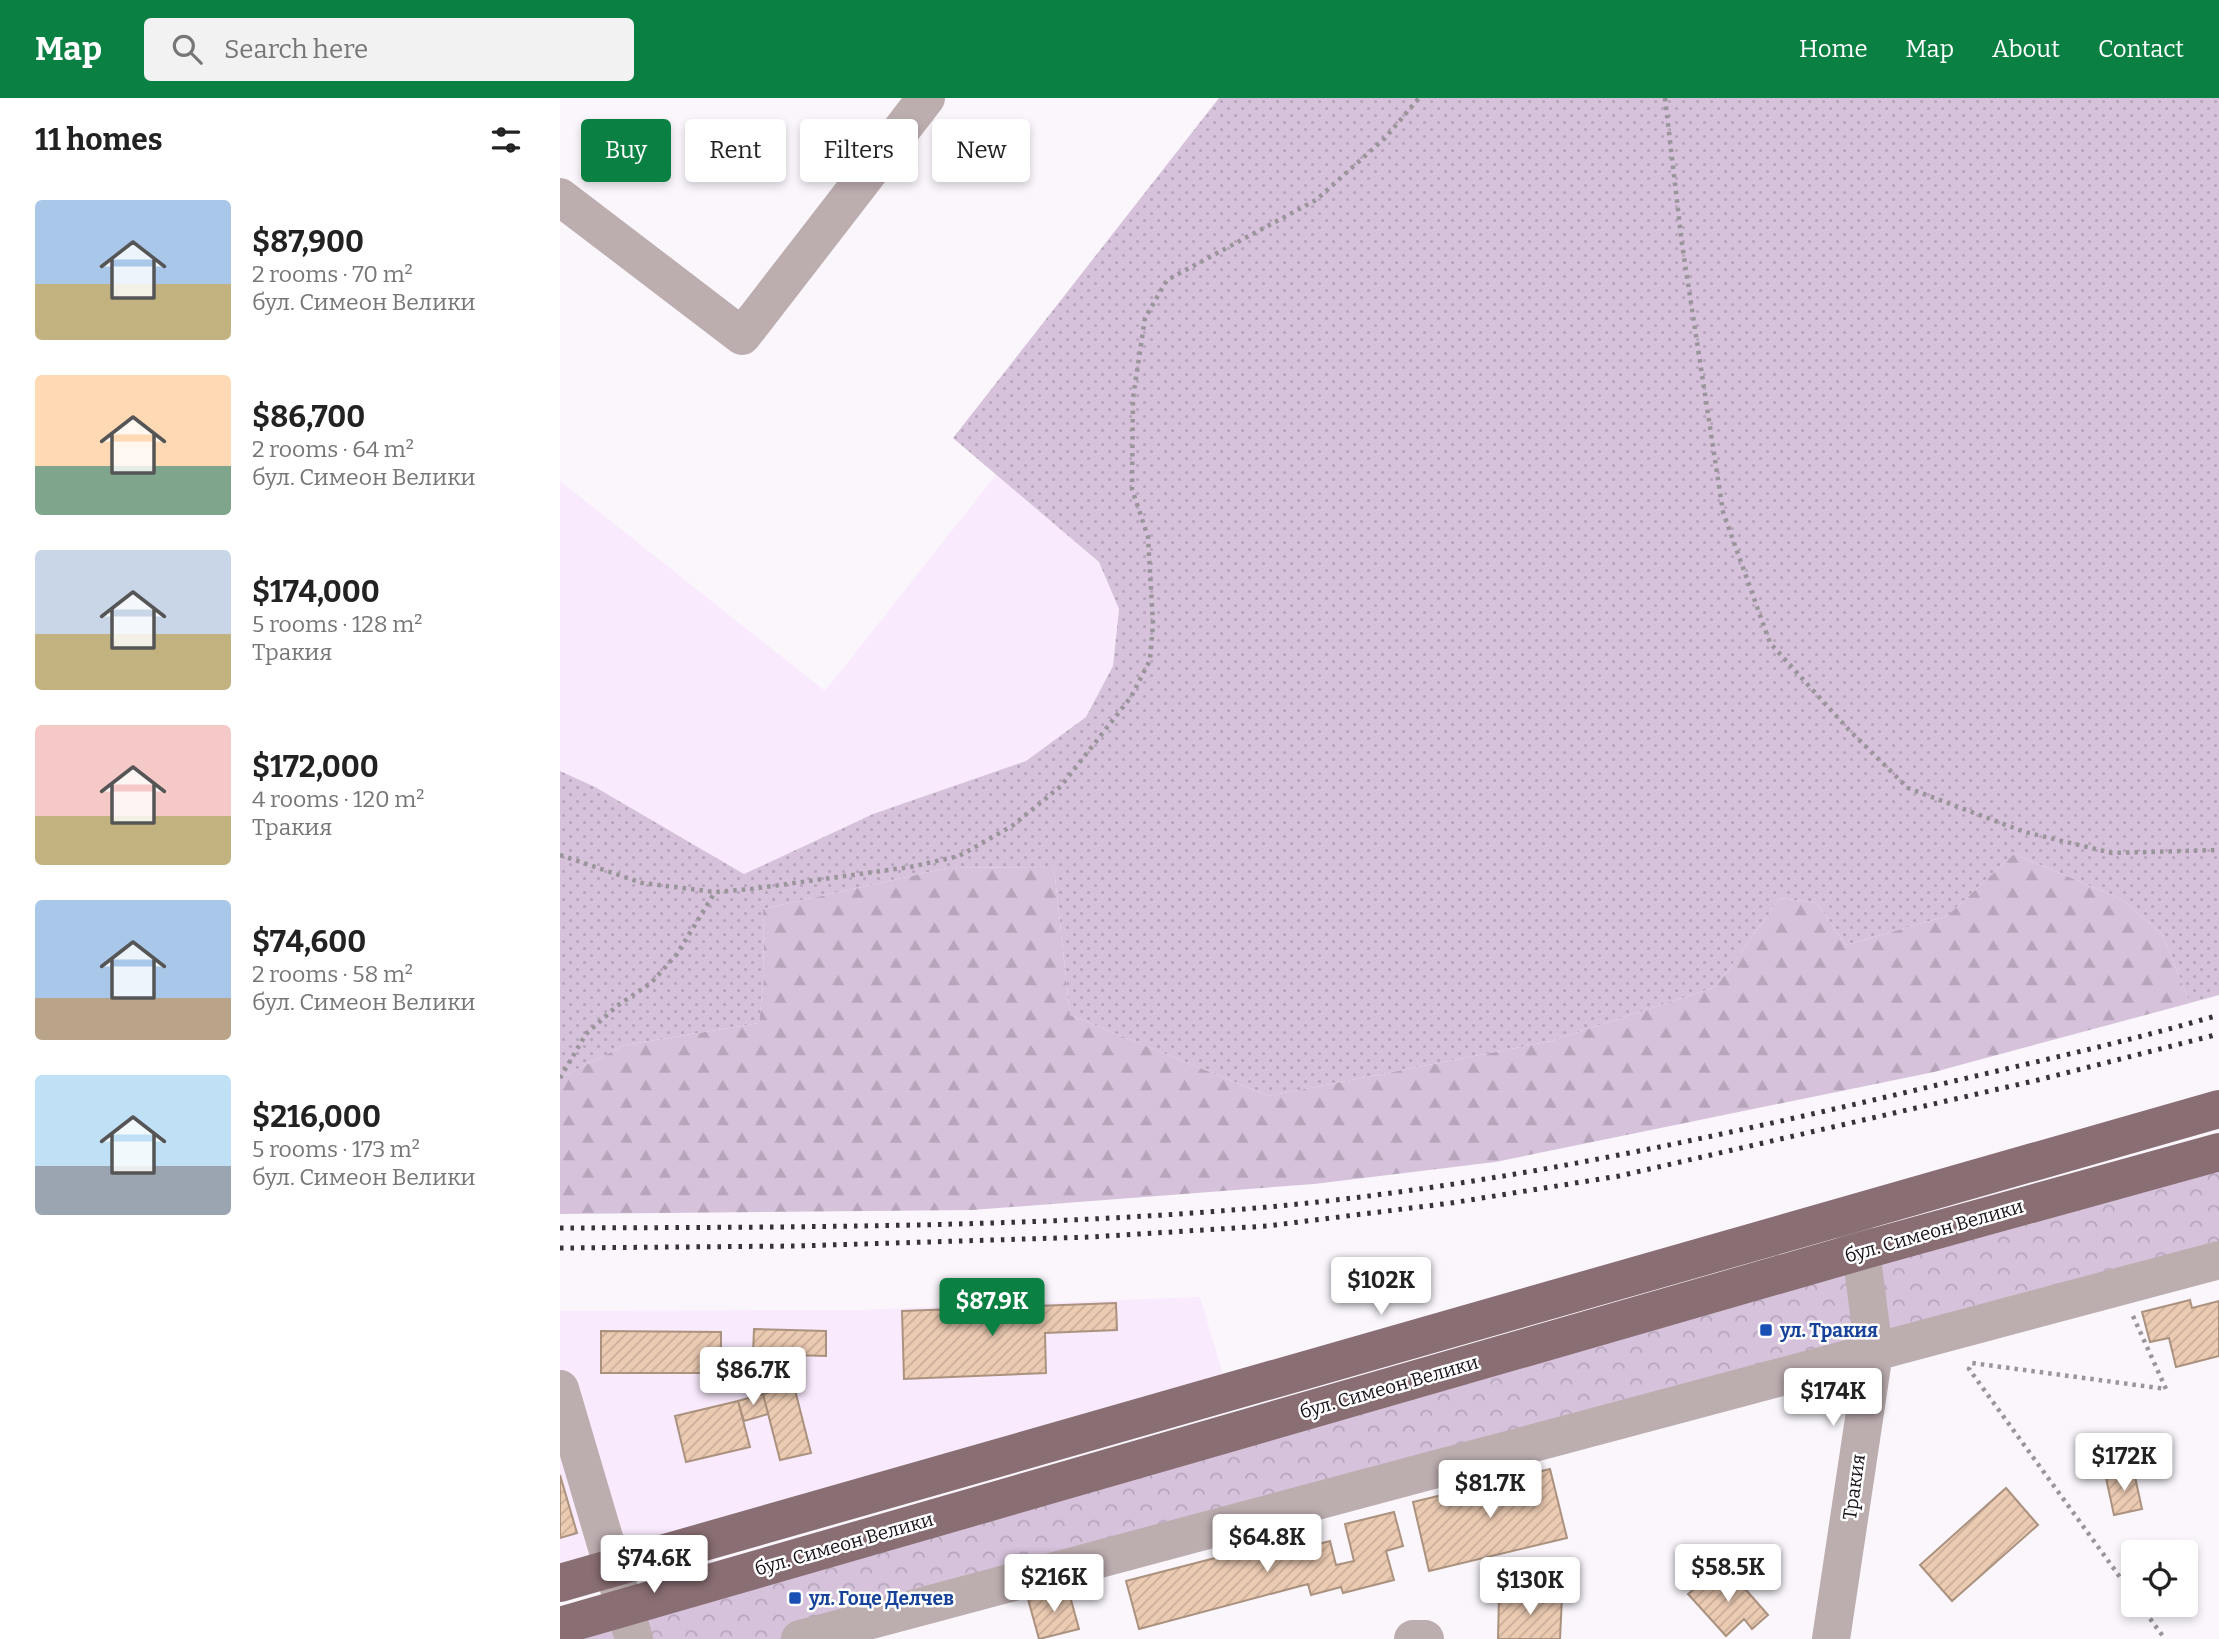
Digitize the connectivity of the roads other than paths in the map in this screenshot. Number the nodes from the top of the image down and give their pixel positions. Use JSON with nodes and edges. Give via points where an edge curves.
{"nodes":[{"id":1,"x":926,"y":98,"type":"edge"},
{"id":2,"x":560,"y":197,"type":"edge"},
{"id":3,"x":2219,"y":1109,"type":"edge"},
{"id":4,"x":2219,"y":1152,"type":"edge"},
{"id":5,"x":1847,"y":1213,"type":"junction"},
{"id":6,"x":1861,"y":1251,"type":"junction"},
{"id":7,"x":2219,"y":1260,"type":"edge"},
{"id":8,"x":1874,"y":1352,"type":"junction"},
{"id":9,"x":560,"y":1389,"type":"edge"},
{"id":10,"x":613,"y":1567,"type":"junction"},
{"id":11,"x":560,"y":1583,"type":"edge"},
{"id":12,"x":630,"y":1623,"type":"edge"},
{"id":13,"x":560,"y":1626,"type":"edge"},
{"id":14,"x":800,"y":1639,"type":"edge"},
{"id":15,"x":1413,"y":1639,"type":"edge"},
{"id":16,"x":1424,"y":1639,"type":"edge"},
{"id":17,"x":1831,"y":1639,"type":"edge"}],
"edges":[{"from":1,"to":2,"type":"street","via":[[742,336]]},
{"from":3,"to":5,"type":"main road","name":"бул. Симеон Велики"},
{"from":4,"to":6,"type":"main road","name":"бул. Симеон Велики"},
{"from":5,"to":6,"type":"street","name":"Тракия"},
{"from":5,"to":10,"type":"main road","name":"бул. Симеон Велики"},
{"from":6,"to":8,"type":"street","name":"Тракия"},
{"from":6,"to":12,"type":"main road","name":"бул. Симеон Велики"},
{"from":7,"to":8,"type":"street"},
{"from":8,"to":14,"type":"street"},
{"from":8,"to":17,"type":"street","name":"Тракия"},
{"from":9,"to":10,"type":"street"},
{"from":10,"to":11,"type":"main road","name":"бул. Симеон Велики"},
{"from":10,"to":12,"type":"street"},
{"from":12,"to":13,"type":"main road","name":"бул. Симеон Велики"},
{"from":15,"to":16,"type":"street"}]}
